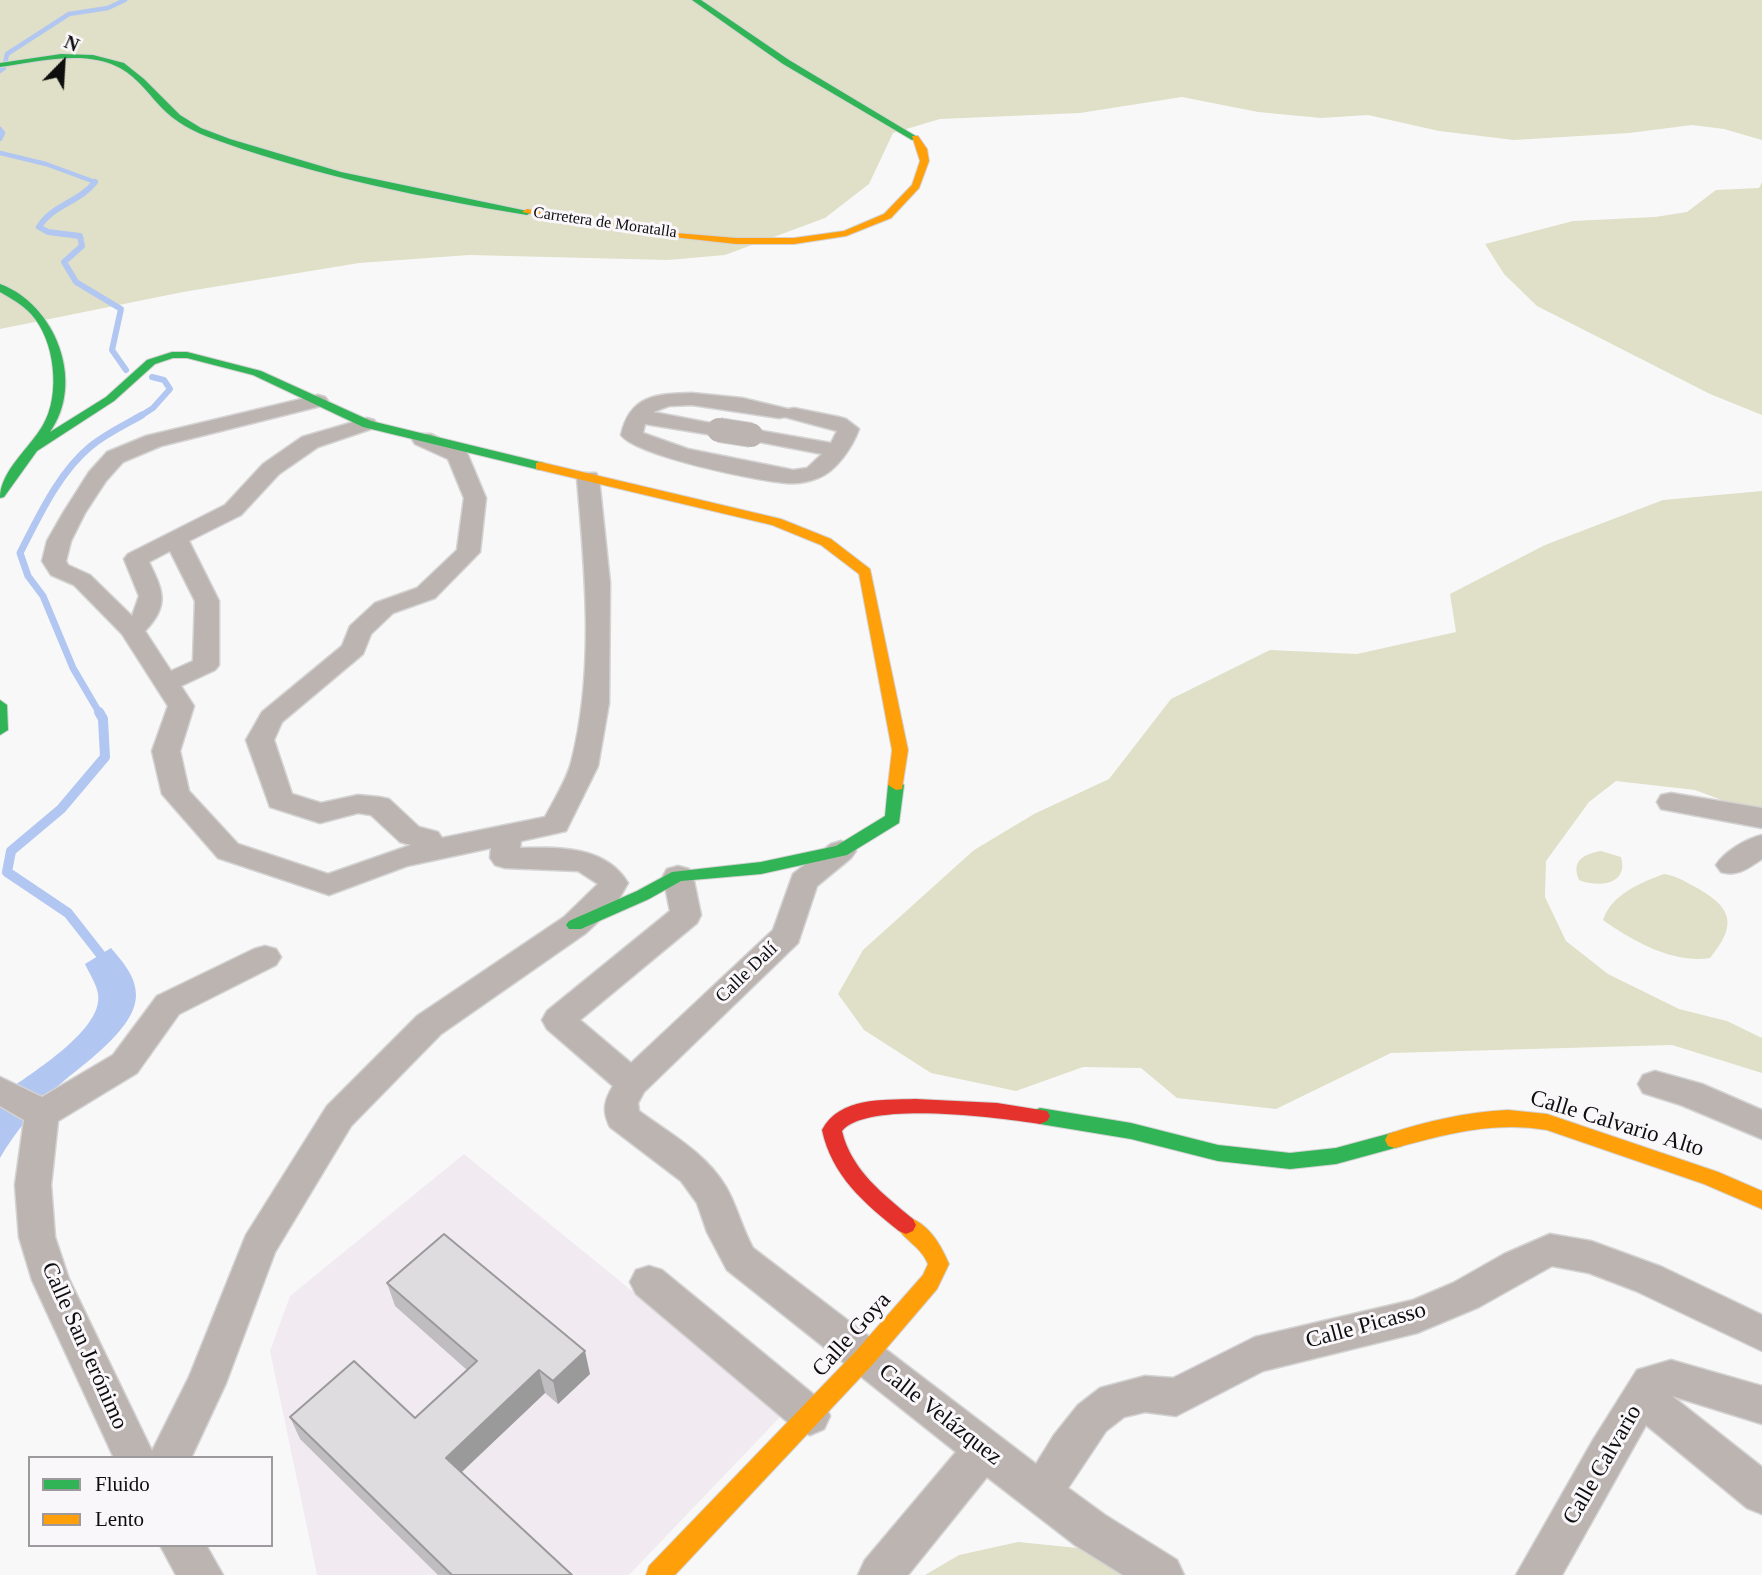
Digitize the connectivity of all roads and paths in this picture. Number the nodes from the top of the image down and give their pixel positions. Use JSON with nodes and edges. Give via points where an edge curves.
{"nodes":[{"id":1,"x":695,"y":0,"type":"edge"},
{"id":2,"x":0,"y":65,"type":"edge"},
{"id":3,"x":0,"y":287,"type":"edge"},
{"id":4,"x":698,"y":399,"type":"junction"},
{"id":5,"x":318,"y":401,"type":"junction"},
{"id":6,"x":755,"y":408,"type":"junction"},
{"id":7,"x":638,"y":416,"type":"junction"},
{"id":8,"x":819,"y":419,"type":"junction"},
{"id":9,"x":676,"y":422,"type":"junction"},
{"id":10,"x":367,"y":424,"type":"junction"},
{"id":11,"x":418,"y":436,"type":"junction"},
{"id":12,"x":799,"y":444,"type":"junction"},
{"id":13,"x":655,"y":446,"type":"junction"},
{"id":14,"x":32,"y":449,"type":"junction"},
{"id":15,"x":836,"y":450,"type":"junction"},
{"id":16,"x":712,"y":460,"type":"junction"},
{"id":17,"x":776,"y":475,"type":"junction"},
{"id":18,"x":588,"y":478,"type":"junction"},
{"id":19,"x":0,"y":494,"type":"edge"},
{"id":20,"x":176,"y":539,"type":"junction"},
{"id":21,"x":132,"y":630,"type":"junction"},
{"id":22,"x":165,"y":683,"type":"junction"},
{"id":23,"x":0,"y":705,"type":"edge"},
{"id":24,"x":0,"y":730,"type":"edge"},
{"id":25,"x":1671,"y":802,"type":"dead end"},
{"id":26,"x":1762,"y":818,"type":"edge"},
{"id":27,"x":507,"y":835,"type":"junction"},
{"id":28,"x":1762,"y":845,"type":"edge"},
{"id":29,"x":434,"y":850,"type":"junction"},
{"id":30,"x":841,"y":850,"type":"junction"},
{"id":31,"x":1731,"y":865,"type":"dead end"},
{"id":32,"x":678,"y":876,"type":"junction"},
{"id":33,"x":575,"y":925,"type":"junction"},
{"id":34,"x":265,"y":957,"type":"dead end"},
{"id":35,"x":632,"y":1083,"type":"junction"},
{"id":36,"x":1655,"y":1084,"type":"dead end"},
{"id":37,"x":21,"y":1101,"type":"edge"},
{"id":38,"x":845,"y":1116,"type":"joint"},
{"id":39,"x":1762,"y":1125,"type":"edge"},
{"id":40,"x":1762,"y":1200,"type":"edge"},
{"id":41,"x":649,"y":1282,"type":"dead end"},
{"id":42,"x":1762,"y":1334,"type":"edge"},
{"id":43,"x":865,"y":1357,"type":"junction"},
{"id":44,"x":1641,"y":1398,"type":"junction"},
{"id":45,"x":1762,"y":1405,"type":"edge"},
{"id":46,"x":810,"y":1416,"type":"junction"},
{"id":47,"x":985,"y":1449,"type":"junction"},
{"id":48,"x":134,"y":1456,"type":"edge"},
{"id":49,"x":171,"y":1456,"type":"edge"},
{"id":50,"x":1041,"y":1494,"type":"junction"},
{"id":51,"x":1762,"y":1494,"type":"edge"},
{"id":52,"x":182,"y":1547,"type":"edge"},
{"id":53,"x":201,"y":1575,"type":"edge"},
{"id":54,"x":658,"y":1575,"type":"edge"},
{"id":55,"x":880,"y":1575,"type":"edge"},
{"id":56,"x":1162,"y":1575,"type":"edge"},
{"id":57,"x":1538,"y":1575,"type":"edge"}],
"edges":[{"from":1,"to":2,"type":"main road","name":"Carretera de Moratalla","via":[[782,61],[920,143],[924,167],[911,195],[897,211],[870,226],[841,234],[777,241],[694,236],[515,210],[370,182],[234,143],[178,120],[124,65],[85,58]]},
{"from":3,"to":14,"type":"main road","via":[[40,319],[57,365],[59,396],[54,414]]},
{"from":4,"to":6,"type":"street"},
{"from":4,"to":7,"type":"street","via":[[662,400]]},
{"from":4,"to":9,"type":"street"},
{"from":5,"to":10,"type":"main road"},
{"from":5,"to":14,"type":"main road","via":[[257,373],[172,355],[151,362],[110,399]]},
{"from":5,"to":21,"type":"street","via":[[154,440],[107,464],[65,529],[54,561],[59,570],[82,580]]},
{"from":6,"to":8,"type":"street"},
{"from":6,"to":16,"type":"street"},
{"from":7,"to":9,"type":"street"},
{"from":7,"to":13,"type":"street","via":[[631,426],[632,435]]},
{"from":8,"to":12,"type":"street"},
{"from":8,"to":15,"type":"street","via":[[848,429]]},
{"from":9,"to":12,"type":"street","bridge":true},
{"from":9,"to":13,"type":"street"},
{"from":10,"to":11,"type":"main road"},
{"from":10,"to":20,"type":"street","via":[[310,442],[271,469],[233,510]]},
{"from":11,"to":18,"type":"main road"},
{"from":11,"to":29,"type":"street","via":[[457,455],[475,498],[468,552],[426,593],[384,608],[359,631],[354,649],[271,718],[260,740],[280,800],[320,813],[358,804],[379,806],[410,835],[428,839]]},
{"from":12,"to":15,"type":"street"},
{"from":12,"to":17,"type":"street"},
{"from":13,"to":16,"type":"street"},
{"from":14,"to":19,"type":"main road"},
{"from":15,"to":17,"type":"street","via":[[817,472],[801,477]]},
{"from":16,"to":17,"type":"street"},
{"from":18,"to":27,"type":"street","via":[[598,583],[596,703],[584,766],[556,824]]},
{"from":18,"to":30,"type":"main road","via":[[776,522],[826,542],[865,572],[900,750],[893,818]]},
{"from":20,"to":21,"type":"street","via":[[136,559],[152,594],[148,615]]},
{"from":20,"to":22,"type":"street","via":[[207,601],[206,664]]},
{"from":21,"to":22,"type":"street"},
{"from":22,"to":29,"type":"street","via":[[181,706],[166,751],[176,794],[228,851],[329,885]]},
{"from":23,"to":24,"type":"main road"},
{"from":25,"to":26,"type":"street"},
{"from":27,"to":29,"type":"street"},
{"from":27,"to":33,"type":"street","via":[[505,858],[571,860],[594,864],[609,874],[613,883],[604,898]]},
{"from":28,"to":31,"type":"street"},
{"from":30,"to":32,"type":"main road","via":[[761,868]]},
{"from":30,"to":35,"type":"street","name":"Calle Dalí","via":[[804,881],[787,935]]},
{"from":32,"to":33,"type":"main road"},
{"from":32,"to":35,"type":"street","via":[[686,915],[558,1020]]},
{"from":33,"to":49,"type":"street","via":[[429,1025],[339,1116],[258,1246],[206,1383]]},
{"from":34,"to":37,"type":"street","via":[[168,1005],[125,1064]]},
{"from":35,"to":43,"type":"street","name":"Calle Velázquez","via":[[621,1102],[622,1117],[694,1171],[712,1197],[740,1259]]},
{"from":36,"to":39,"type":"street"},
{"from":37,"to":48,"type":"street","name":"Calle San Jerónimo","via":[[37,1237],[51,1280]]},
{"from":38,"to":40,"type":"main road","name":"Calle Calvario Alto","via":[[883,1108],[1000,1110],[1131,1131],[1217,1153],[1290,1161],[1336,1156],[1496,1116],[1521,1116],[1711,1178]]},
{"from":38,"to":43,"type":"main road","name":"Calle Goya","via":[[832,1130],[837,1152],[870,1196],[930,1244],[939,1264],[930,1282]]},
{"from":41,"to":46,"type":"street"},
{"from":42,"to":50,"type":"street","name":"Calle Picasso","via":[[1649,1279],[1591,1257],[1550,1250],[1417,1316],[1255,1355],[1176,1397],[1146,1394],[1114,1401],[1092,1418]]},
{"from":43,"to":46,"type":"main road","name":"Calle Goya"},
{"from":43,"to":47,"type":"street","name":"Calle Velázquez"},
{"from":44,"to":45,"type":"street","name":"Calle Calvario","via":[[1651,1382],[1671,1378]]},
{"from":44,"to":51,"type":"street"},
{"from":44,"to":57,"type":"street","name":"Calle Calvario"},
{"from":46,"to":54,"type":"main road","name":"Calle Goya"},
{"from":47,"to":50,"type":"street","name":"Calle Velázquez"},
{"from":47,"to":55,"type":"street"},
{"from":50,"to":56,"type":"street","name":"Calle Velázquez"},
{"from":52,"to":53,"type":"street"}]}
